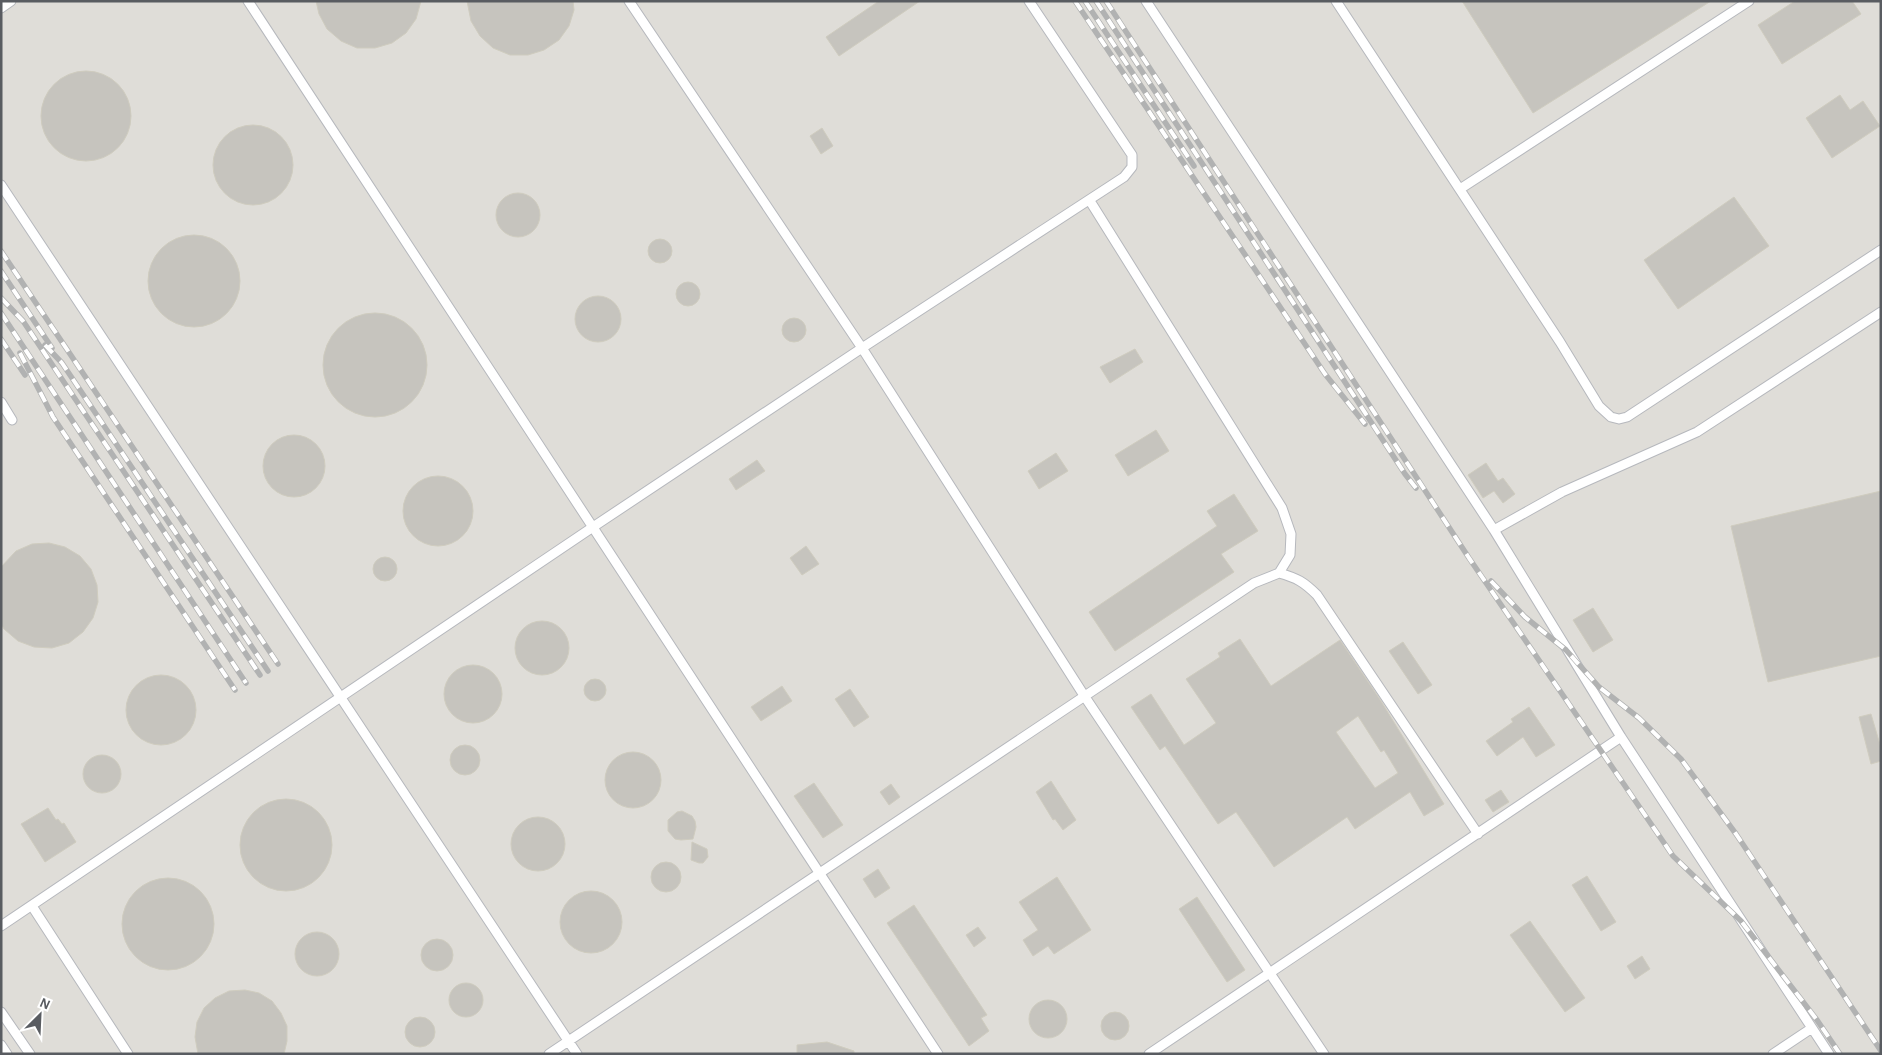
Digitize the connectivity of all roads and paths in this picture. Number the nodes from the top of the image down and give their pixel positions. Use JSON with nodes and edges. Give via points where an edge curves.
{"nodes":[{"id":1,"x":11,"y":1,"type":"edge"},
{"id":2,"x":248,"y":1,"type":"edge"},
{"id":3,"x":629,"y":1,"type":"edge"},
{"id":4,"x":1029,"y":1,"type":"edge"},
{"id":5,"x":1146,"y":1,"type":"edge"},
{"id":6,"x":1336,"y":1,"type":"edge"},
{"id":7,"x":1749,"y":1,"type":"edge"},
{"id":8,"x":1,"y":8,"type":"edge"},
{"id":9,"x":1,"y":185,"type":"edge"},
{"id":10,"x":1460,"y":189,"type":"junction"},
{"id":11,"x":1090,"y":201,"type":"junction"},
{"id":12,"x":1881,"y":250,"type":"edge"},
{"id":13,"x":1881,"y":312,"type":"edge"},
{"id":14,"x":862,"y":348,"type":"junction"},
{"id":15,"x":1,"y":402,"type":"edge"},
{"id":16,"x":12,"y":420,"type":"dead end"},
{"id":17,"x":593,"y":527,"type":"junction"},
{"id":18,"x":1494,"y":530,"type":"junction"},
{"id":19,"x":1279,"y":573,"type":"junction"},
{"id":20,"x":1085,"y":697,"type":"junction"},
{"id":21,"x":342,"y":698,"type":"junction"},
{"id":22,"x":1621,"y":737,"type":"junction"},
{"id":23,"x":1478,"y":834,"type":"junction"},
{"id":24,"x":820,"y":874,"type":"junction"},
{"id":25,"x":32,"y":906,"type":"junction"},
{"id":26,"x":1,"y":926,"type":"edge"},
{"id":27,"x":1270,"y":971,"type":"junction"},
{"id":28,"x":1,"y":1012,"type":"edge"},
{"id":29,"x":1812,"y":1028,"type":"junction"},
{"id":30,"x":568,"y":1041,"type":"junction"},
{"id":31,"x":1,"y":1045,"type":"edge"},
{"id":32,"x":7,"y":1054,"type":"edge"},
{"id":33,"x":30,"y":1054,"type":"edge"},
{"id":34,"x":128,"y":1054,"type":"edge"},
{"id":35,"x":548,"y":1054,"type":"edge"},
{"id":36,"x":577,"y":1054,"type":"edge"},
{"id":37,"x":938,"y":1054,"type":"edge"},
{"id":38,"x":1149,"y":1054,"type":"edge"},
{"id":39,"x":1324,"y":1054,"type":"edge"},
{"id":40,"x":1773,"y":1054,"type":"edge"},
{"id":41,"x":1829,"y":1054,"type":"edge"}],
"edges":[{"from":1,"to":8,"type":"lane"},
{"from":2,"to":17,"type":"lane"},
{"from":3,"to":14,"type":"lane"},
{"from":4,"to":11,"type":"lane","via":[[1132,155],[1132,166],[1124,177]]},
{"from":5,"to":18,"type":"lane"},
{"from":6,"to":10,"type":"lane"},
{"from":7,"to":10,"type":"lane"},
{"from":9,"to":21,"type":"lane"},
{"from":10,"to":12,"type":"lane","via":[[1600,406],[1611,417],[1619,419],[1628,417]]},
{"from":11,"to":14,"type":"lane"},
{"from":11,"to":19,"type":"lane","via":[[1282,508],[1291,534],[1290,555]]},
{"from":13,"to":18,"type":"lane","via":[[1697,432],[1562,492]]},
{"from":14,"to":17,"type":"lane"},
{"from":14,"to":20,"type":"lane"},
{"from":15,"to":16,"type":"lane"},
{"from":17,"to":21,"type":"lane"},
{"from":17,"to":24,"type":"lane"},
{"from":18,"to":22,"type":"lane"},
{"from":19,"to":20,"type":"lane","via":[[1254,583]]},
{"from":19,"to":23,"type":"lane","via":[[1306,584],[1318,595]]},
{"from":20,"to":24,"type":"lane"},
{"from":20,"to":27,"type":"lane"},
{"from":21,"to":25,"type":"lane"},
{"from":21,"to":30,"type":"lane"},
{"from":22,"to":23,"type":"lane"},
{"from":22,"to":29,"type":"lane"},
{"from":23,"to":27,"type":"lane"},
{"from":24,"to":30,"type":"lane"},
{"from":24,"to":37,"type":"lane"},
{"from":25,"to":26,"type":"lane"},
{"from":25,"to":34,"type":"lane"},
{"from":27,"to":38,"type":"lane"},
{"from":27,"to":39,"type":"lane"},
{"from":28,"to":33,"type":"lane"},
{"from":29,"to":40,"type":"lane"},
{"from":29,"to":41,"type":"lane"},
{"from":30,"to":35,"type":"lane"},
{"from":30,"to":36,"type":"lane"},
{"from":31,"to":32,"type":"lane"}]}
